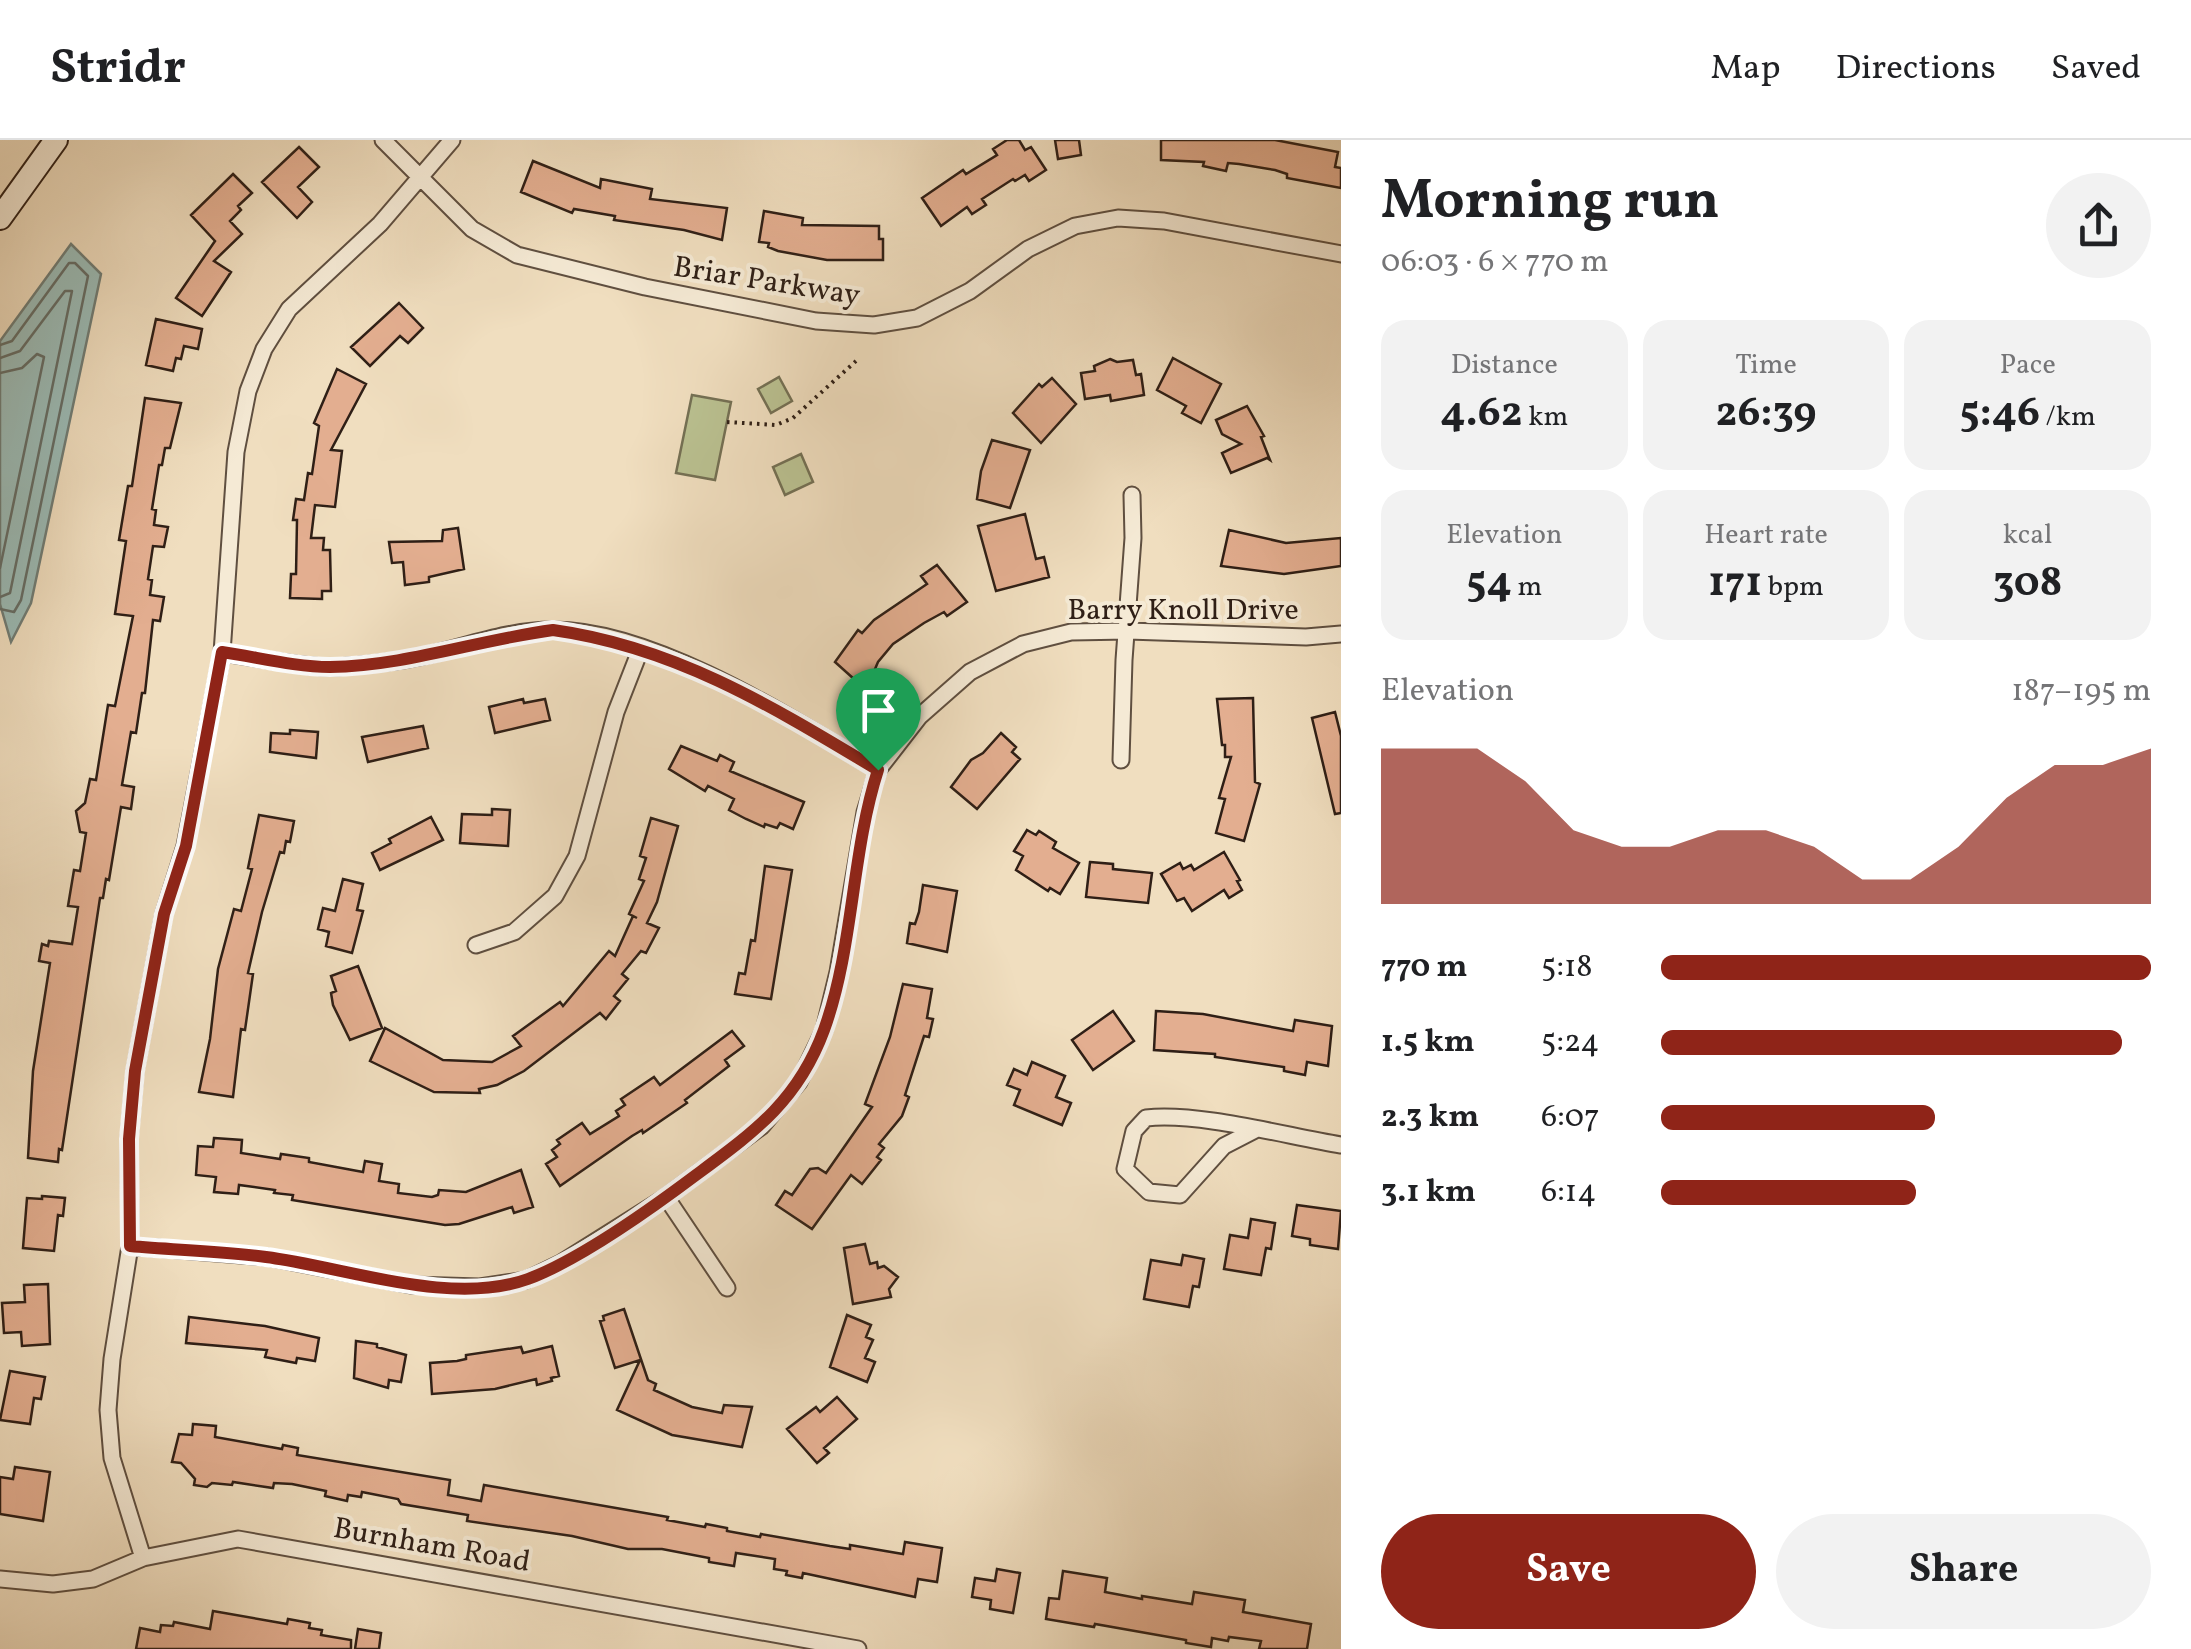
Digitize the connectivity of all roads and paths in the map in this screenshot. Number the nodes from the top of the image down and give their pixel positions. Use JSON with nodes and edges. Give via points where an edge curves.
{"nodes":[{"id":1,"x":56,"y":140,"type":"edge"},
{"id":2,"x":384,"y":140,"type":"edge"},
{"id":3,"x":452,"y":140,"type":"edge"},
{"id":4,"x":420,"y":176,"type":"junction"},
{"id":5,"x":0,"y":218,"type":"edge"},
{"id":6,"x":1341,"y":254,"type":"edge"},
{"id":7,"x":856,"y":360,"type":"dead end"},
{"id":8,"x":727,"y":422,"type":"dead end"},
{"id":9,"x":1132,"y":495,"type":"dead end"},
{"id":10,"x":1128,"y":630,"type":"junction"},
{"id":11,"x":1341,"y":634,"type":"edge"},
{"id":12,"x":641,"y":648,"type":"junction"},
{"id":13,"x":222,"y":652,"type":"junction"},
{"id":14,"x":1121,"y":760,"type":"dead end"},
{"id":15,"x":878,"y":770,"type":"junction"},
{"id":16,"x":476,"y":946,"type":"dead end"},
{"id":17,"x":1255,"y":1130,"type":"junction"},
{"id":18,"x":1341,"y":1145,"type":"edge"},
{"id":19,"x":666,"y":1197,"type":"junction"},
{"id":20,"x":130,"y":1246,"type":"junction"},
{"id":21,"x":726,"y":1288,"type":"dead end"},
{"id":22,"x":143,"y":1558,"type":"junction"},
{"id":23,"x":0,"y":1580,"type":"edge"},
{"id":24,"x":858,"y":1649,"type":"edge"}],
"edges":[{"from":1,"to":5,"type":"street"},
{"from":2,"to":4,"type":"street","name":"Briar Parkway"},
{"from":3,"to":4,"type":"street"},
{"from":4,"to":6,"type":"street","name":"Briar Parkway","via":[[472,229],[517,255],[816,321],[874,325],[916,318],[970,292],[1028,248],[1075,226],[1118,218]]},
{"from":4,"to":13,"type":"street","via":[[380,224],[289,309],[264,349],[236,452]]},
{"from":7,"to":8,"type":"path","via":[[793,418],[776,425]]},
{"from":9,"to":10,"type":"street"},
{"from":10,"to":11,"type":"street","name":"Barry Knoll Drive"},
{"from":10,"to":14,"type":"street"},
{"from":10,"to":15,"type":"street","name":"Barry Knoll Drive","via":[[1070,632],[1023,644],[970,672],[920,716]]},
{"from":12,"to":13,"type":"street","via":[[553,630],[328,667]]},
{"from":12,"to":15,"type":"street","via":[[708,674]]},
{"from":12,"to":16,"type":"street","via":[[616,712],[578,856],[555,896],[514,932]]},
{"from":13,"to":20,"type":"street","via":[[135,1071]]},
{"from":15,"to":19,"type":"street","name":"Barry Knoll Drive","via":[[829,1011],[799,1082],[762,1126]]},
{"from":17,"to":17,"type":"street","via":[[1146,1118],[1134,1131],[1125,1169],[1149,1192],[1180,1195],[1224,1146]]},
{"from":17,"to":18,"type":"street"},
{"from":19,"to":20,"type":"street","name":"Barry Knoll Drive","via":[[544,1272],[480,1287],[411,1285],[266,1257]]},
{"from":19,"to":21,"type":"street"},
{"from":20,"to":22,"type":"street","via":[[108,1410],[112,1458]]},
{"from":22,"to":23,"type":"street","name":"Burnham Road","via":[[93,1579]]},
{"from":22,"to":24,"type":"street","name":"Burnham Road","via":[[238,1538]]}]}
